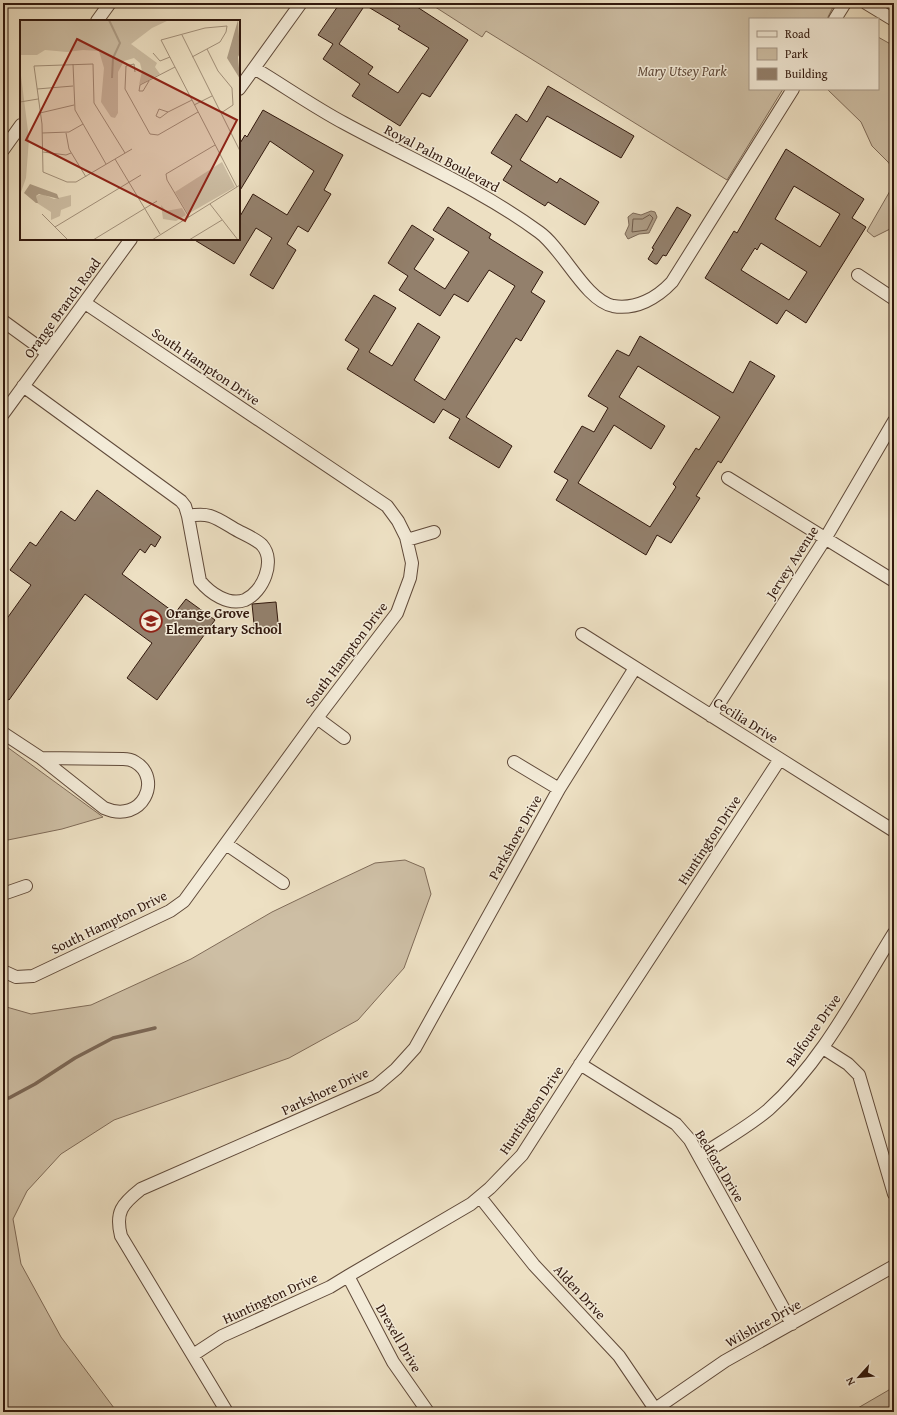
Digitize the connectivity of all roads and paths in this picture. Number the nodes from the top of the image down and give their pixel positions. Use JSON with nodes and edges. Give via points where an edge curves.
{"nodes":[{"id":1,"x":110,"y":3,"type":"edge"},
{"id":2,"x":301,"y":3,"type":"edge"},
{"id":3,"x":845,"y":3,"type":"edge"},
{"id":4,"x":866,"y":3,"type":"edge"},
{"id":5,"x":836,"y":18,"type":"edge"},
{"id":6,"x":98,"y":20,"type":"edge"},
{"id":7,"x":894,"y":20,"type":"edge"},
{"id":8,"x":254,"y":68,"type":"junction"},
{"id":9,"x":240,"y":88,"type":"edge"},
{"id":10,"x":792,"y":90,"type":"edge"},
{"id":11,"x":20,"y":126,"type":"edge"},
{"id":12,"x":7,"y":136,"type":"edge"},
{"id":13,"x":3,"y":150,"type":"edge"},
{"id":14,"x":130,"y":240,"type":"edge"},
{"id":15,"x":858,"y":275,"type":"dead end"},
{"id":16,"x":894,"y":298,"type":"edge"},
{"id":17,"x":85,"y":303,"type":"junction"},
{"id":18,"x":3,"y":321,"type":"edge"},
{"id":19,"x":47,"y":353,"type":"junction"},
{"id":20,"x":23,"y":386,"type":"junction"},
{"id":21,"x":3,"y":414,"type":"edge"},
{"id":22,"x":894,"y":421,"type":"edge"},
{"id":23,"x":728,"y":478,"type":"dead end"},
{"id":24,"x":188,"y":516,"type":"junction"},
{"id":25,"x":434,"y":532,"type":"dead end"},
{"id":26,"x":825,"y":539,"type":"junction"},
{"id":27,"x":407,"y":540,"type":"junction"},
{"id":28,"x":894,"y":581,"type":"edge"},
{"id":29,"x":582,"y":634,"type":"dead end"},
{"id":30,"x":635,"y":668,"type":"junction"},
{"id":31,"x":711,"y":716,"type":"junction"},
{"id":32,"x":317,"y":718,"type":"junction"},
{"id":33,"x":3,"y":733,"type":"edge"},
{"id":34,"x":344,"y":738,"type":"dead end"},
{"id":35,"x":41,"y":758,"type":"junction"},
{"id":36,"x":780,"y":759,"type":"junction"},
{"id":37,"x":514,"y":762,"type":"dead end"},
{"id":38,"x":559,"y":789,"type":"junction"},
{"id":39,"x":894,"y":831,"type":"edge"},
{"id":40,"x":226,"y":844,"type":"junction"},
{"id":41,"x":283,"y":883,"type":"dead end"},
{"id":42,"x":26,"y":886,"type":"dead end"},
{"id":43,"x":3,"y":894,"type":"edge"},
{"id":44,"x":894,"y":933,"type":"edge"},
{"id":45,"x":3,"y":971,"type":"edge"},
{"id":46,"x":823,"y":1048,"type":"junction"},
{"id":47,"x":580,"y":1064,"type":"junction"},
{"id":48,"x":700,"y":1156,"type":"junction"},
{"id":49,"x":894,"y":1194,"type":"edge"},
{"id":50,"x":480,"y":1197,"type":"junction"},
{"id":51,"x":894,"y":1266,"type":"edge"},
{"id":52,"x":348,"y":1276,"type":"junction"},
{"id":53,"x":792,"y":1324,"type":"junction"},
{"id":54,"x":193,"y":1356,"type":"junction"},
{"id":55,"x":653,"y":1410,"type":"edge"},
{"id":56,"x":227,"y":1412,"type":"edge"},
{"id":57,"x":428,"y":1412,"type":"edge"}],
"edges":[{"from":1,"to":6,"type":"street"},
{"from":2,"to":8,"type":"street"},
{"from":3,"to":5,"type":"street"},
{"from":4,"to":7,"type":"street"},
{"from":8,"to":9,"type":"street"},
{"from":8,"to":10,"type":"street","name":"Royal Palm Boulevard","via":[[344,123],[468,186],[540,232],[591,293],[613,306],[647,302],[662,293],[672,282]]},
{"from":11,"to":12,"type":"street"},
{"from":12,"to":13,"type":"street"},
{"from":14,"to":17,"type":"street","name":"Orange Branch Road"},
{"from":15,"to":16,"type":"street"},
{"from":17,"to":19,"type":"street","name":"Orange Branch Road"},
{"from":17,"to":27,"type":"street","name":"South Hampton Drive","via":[[387,506]]},
{"from":18,"to":19,"type":"street"},
{"from":19,"to":20,"type":"street","name":"Orange Branch Road"},
{"from":20,"to":21,"type":"street","name":"Orange Branch Road"},
{"from":20,"to":24,"type":"street","via":[[181,501]]},
{"from":22,"to":26,"type":"street","name":"Jervey Avenue"},
{"from":23,"to":26,"type":"street"},
{"from":24,"to":24,"type":"street","via":[[200,581],[219,598],[245,600],[260,587],[266,574],[268,563],[261,545],[210,515],[200,513]]},
{"from":25,"to":27,"type":"street"},
{"from":26,"to":28,"type":"street"},
{"from":26,"to":31,"type":"street","name":"Jervey Avenue"},
{"from":27,"to":32,"type":"street","name":"South Hampton Drive","via":[[412,562],[410,578],[397,613]]},
{"from":29,"to":30,"type":"street","name":"Cecilia Drive"},
{"from":30,"to":31,"type":"street","name":"Cecilia Drive"},
{"from":30,"to":38,"type":"street","name":"Parkshore Drive"},
{"from":31,"to":36,"type":"street","name":"Cecilia Drive"},
{"from":32,"to":34,"type":"street"},
{"from":32,"to":40,"type":"street","name":"South Hampton Drive"},
{"from":33,"to":35,"type":"street"},
{"from":35,"to":35,"type":"street","via":[[104,808],[114,812],[131,811],[146,795],[147,777],[134,761],[122,758]]},
{"from":36,"to":39,"type":"street","name":"Cecilia Drive"},
{"from":36,"to":47,"type":"street","name":"Huntington Drive"},
{"from":37,"to":38,"type":"street"},
{"from":38,"to":54,"type":"street","name":"Parkshore Drive","via":[[415,1048],[396,1069],[376,1086],[141,1189],[126,1200],[119,1213],[121,1236]]},
{"from":40,"to":41,"type":"street"},
{"from":40,"to":45,"type":"street","name":"South Hampton Drive","via":[[184,901],[170,912],[32,976],[16,977]]},
{"from":42,"to":43,"type":"street"},
{"from":44,"to":46,"type":"street","name":"Balfoure Drive"},
{"from":46,"to":48,"type":"street","name":"Balfoure Drive","via":[[802,1075],[767,1111]]},
{"from":46,"to":49,"type":"street","via":[[848,1064],[859,1076]]},
{"from":47,"to":48,"type":"street","name":"Bedford Drive","via":[[676,1124]]},
{"from":47,"to":50,"type":"street","name":"Huntington Drive","via":[[522,1155]]},
{"from":48,"to":53,"type":"street","name":"Bedford Drive"},
{"from":50,"to":52,"type":"street","name":"Huntington Drive"},
{"from":50,"to":55,"type":"street","name":"Alden Drive","via":[[534,1265],[619,1356]]},
{"from":51,"to":53,"type":"street","name":"Wilshire Drive"},
{"from":52,"to":54,"type":"street","name":"Huntington Drive","via":[[330,1287],[222,1336]]},
{"from":52,"to":57,"type":"street","name":"Drexell Drive","via":[[393,1362]]},
{"from":53,"to":55,"type":"street","name":"Wilshire Drive","via":[[725,1361]]},
{"from":54,"to":56,"type":"street","name":"Parkshore Drive"}]}
